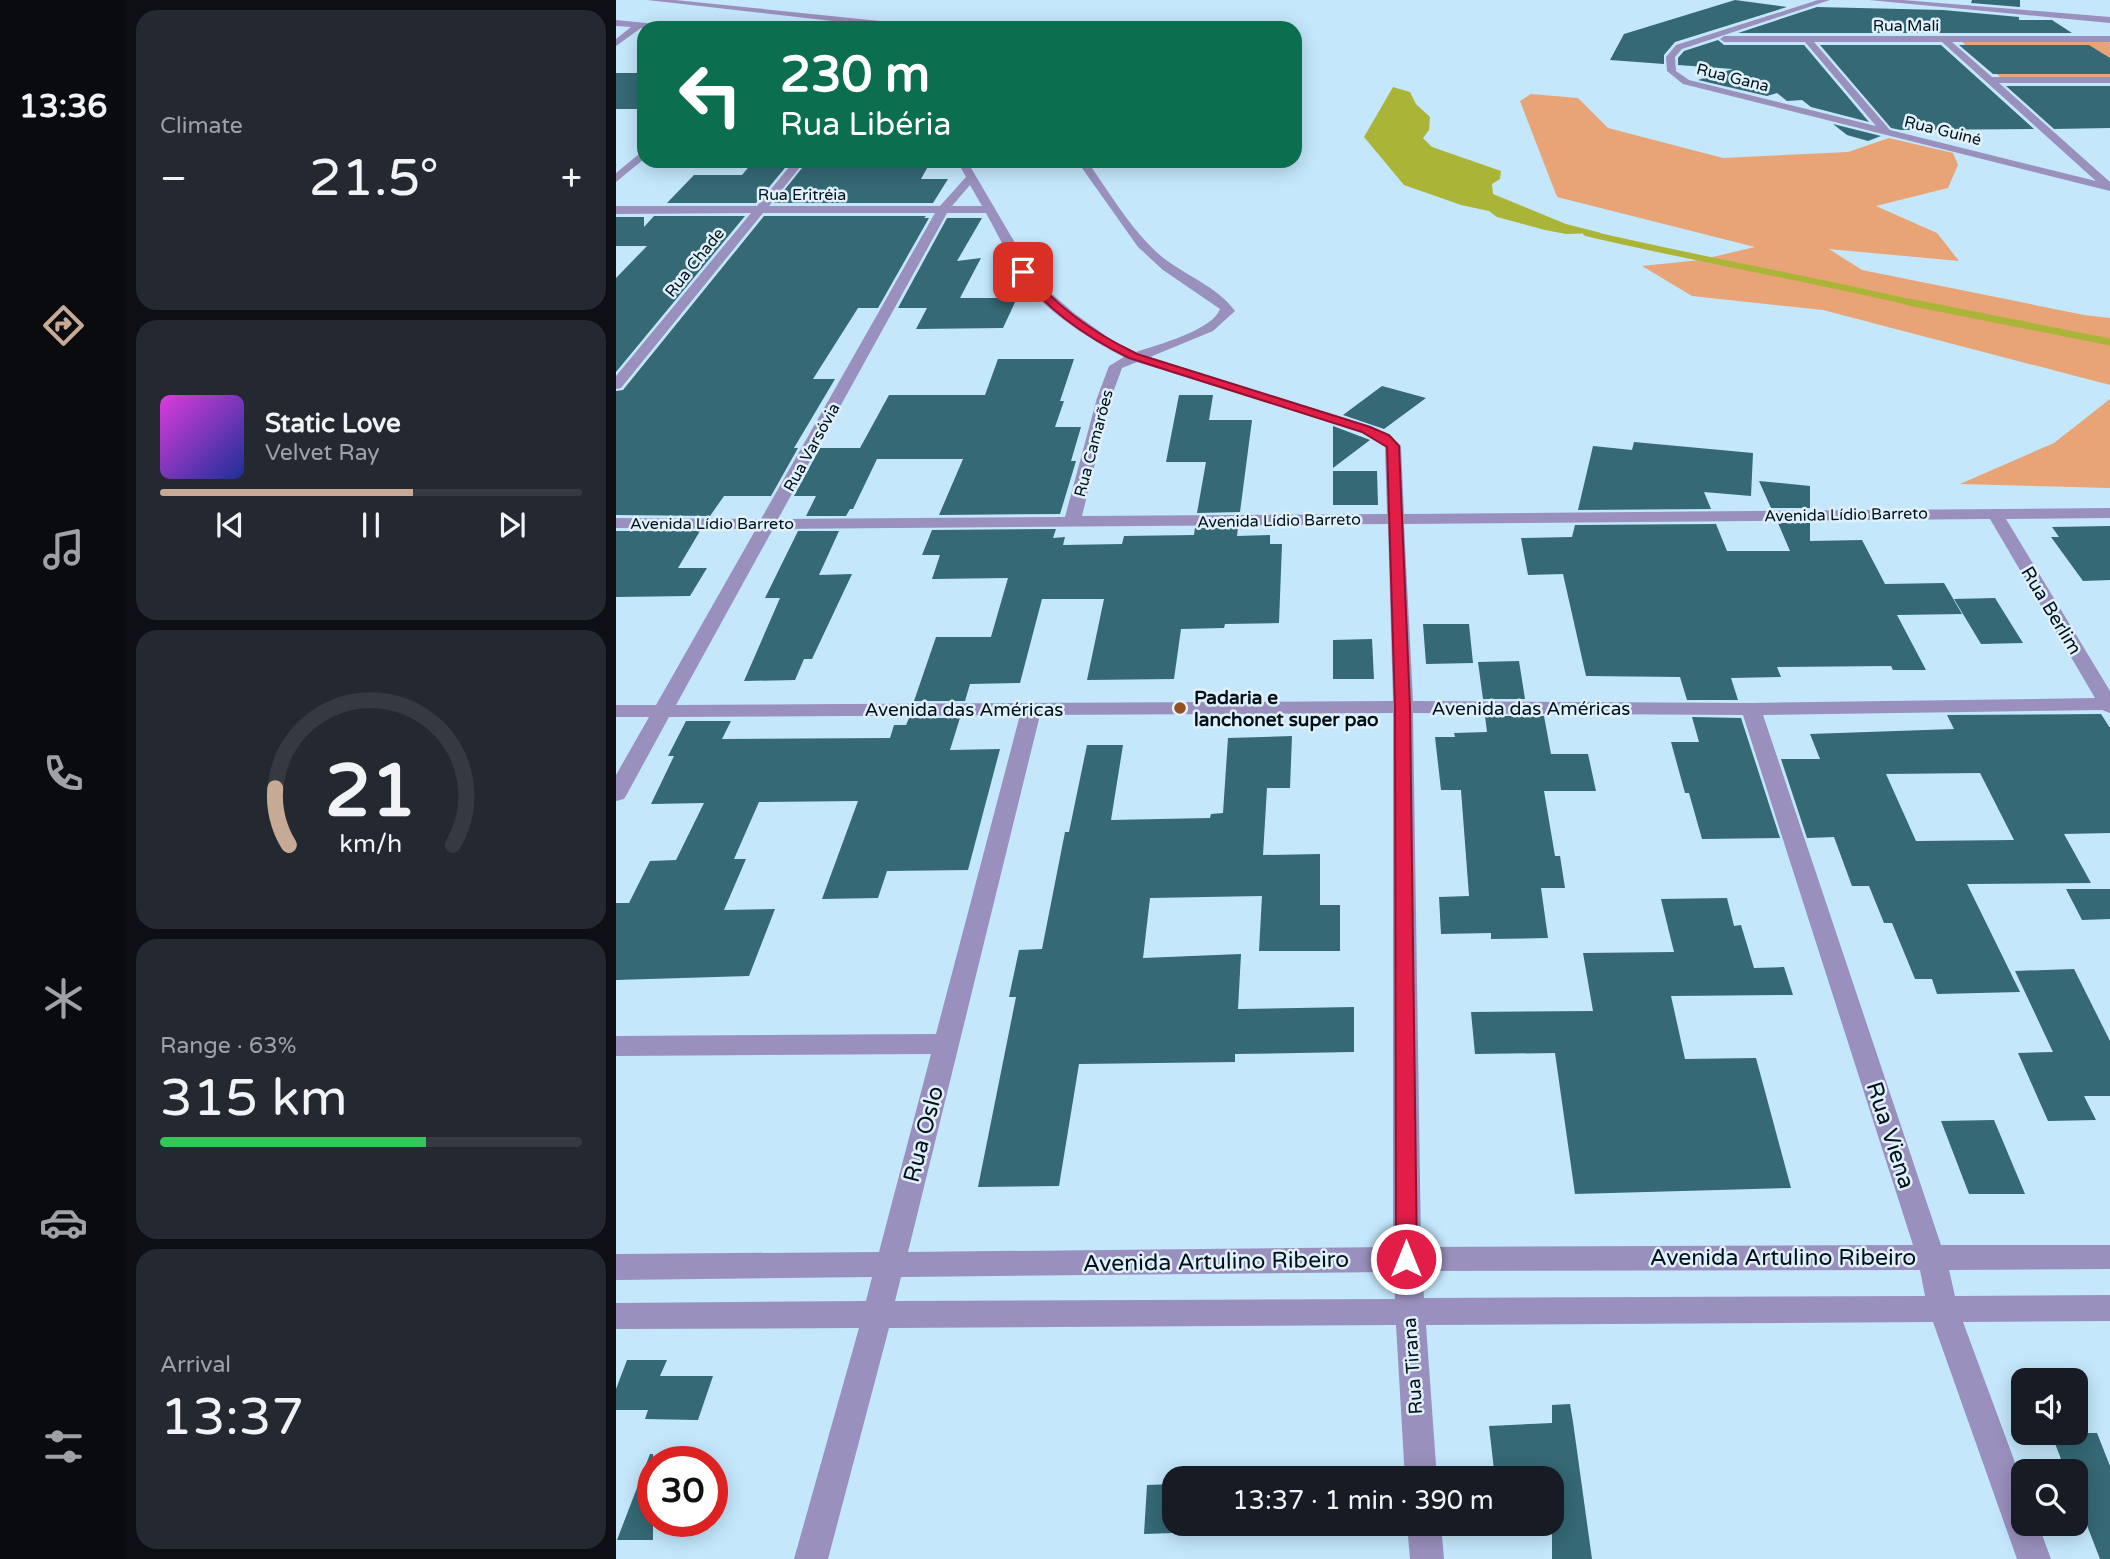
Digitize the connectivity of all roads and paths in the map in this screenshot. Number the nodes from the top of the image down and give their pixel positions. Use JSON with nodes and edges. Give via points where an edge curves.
{"nodes":[{"id":1,"x":651,"y":0,"type":"edge"},
{"id":2,"x":1826,"y":0,"type":"edge"},
{"id":3,"x":1873,"y":0,"type":"edge"},
{"id":4,"x":2088,"y":19,"type":"junction"},
{"id":5,"x":2110,"y":20,"type":"edge"},
{"id":6,"x":852,"y":21,"type":"edge"},
{"id":7,"x":616,"y":23,"type":"edge"},
{"id":8,"x":637,"y":25,"type":"edge"},
{"id":9,"x":637,"y":26,"type":"edge"},
{"id":10,"x":1702,"y":39,"type":"junction"},
{"id":11,"x":1807,"y":39,"type":"junction"},
{"id":12,"x":1944,"y":39,"type":"junction"},
{"id":13,"x":2110,"y":39,"type":"edge"},
{"id":14,"x":618,"y":40,"type":"edge"},
{"id":15,"x":1991,"y":79,"type":"junction"},
{"id":16,"x":2110,"y":80,"type":"edge"},
{"id":17,"x":1886,"y":132,"type":"junction"},
{"id":18,"x":637,"y":158,"type":"edge"},
{"id":19,"x":637,"y":160,"type":"edge"},
{"id":20,"x":616,"y":161,"type":"edge"},
{"id":21,"x":794,"y":168,"type":"edge"},
{"id":22,"x":965,"y":168,"type":"edge"},
{"id":23,"x":1087,"y":168,"type":"edge"},
{"id":24,"x":616,"y":179,"type":"edge"},
{"id":25,"x":970,"y":179,"type":"junction"},
{"id":26,"x":2110,"y":188,"type":"edge"},
{"id":27,"x":760,"y":209,"type":"junction"},
{"id":28,"x":943,"y":209,"type":"junction"},
{"id":29,"x":988,"y":209,"type":"junction"},
{"id":30,"x":616,"y":210,"type":"edge"},
{"id":31,"x":1133,"y":356,"type":"junction"},
{"id":32,"x":616,"y":385,"type":"edge"},
{"id":33,"x":1994,"y":512,"type":"junction"},
{"id":34,"x":2110,"y":513,"type":"edge"},
{"id":35,"x":1395,"y":519,"type":"junction"},
{"id":36,"x":1072,"y":522,"type":"junction"},
{"id":37,"x":616,"y":523,"type":"edge"},
{"id":38,"x":768,"y":524,"type":"junction"},
{"id":39,"x":2109,"y":705,"type":"edge"},
{"id":40,"x":1403,"y":707,"type":"junction"},
{"id":41,"x":1032,"y":708,"type":"junction"},
{"id":42,"x":1751,"y":709,"type":"junction"},
{"id":43,"x":616,"y":711,"type":"edge"},
{"id":44,"x":662,"y":711,"type":"junction"},
{"id":45,"x":616,"y":794,"type":"edge"},
{"id":46,"x":946,"y":1044,"type":"junction"},
{"id":47,"x":616,"y":1046,"type":"edge"},
{"id":48,"x":1931,"y":1257,"type":"junction"},
{"id":49,"x":2110,"y":1257,"type":"edge"},
{"id":50,"x":1406,"y":1259,"type":"junction"},
{"id":51,"x":888,"y":1265,"type":"junction"},
{"id":52,"x":616,"y":1267,"type":"edge"},
{"id":53,"x":1943,"y":1308,"type":"junction"},
{"id":54,"x":2110,"y":1308,"type":"edge"},
{"id":55,"x":1408,"y":1312,"type":"junction"},
{"id":56,"x":877,"y":1315,"type":"junction"},
{"id":57,"x":616,"y":1316,"type":"edge"},
{"id":58,"x":1420,"y":1466,"type":"edge"},
{"id":59,"x":1425,"y":1536,"type":"edge"},
{"id":60,"x":811,"y":1559,"type":"edge"},
{"id":61,"x":1427,"y":1559,"type":"edge"},
{"id":62,"x":2034,"y":1559,"type":"edge"}],
"edges":[{"from":1,"to":6,"type":"street"},
{"from":2,"to":10,"type":"street","name":"Rua Gana"},
{"from":3,"to":4,"type":"street"},
{"from":4,"to":5,"type":"street"},
{"from":4,"to":13,"type":"street"},
{"from":7,"to":8,"type":"street"},
{"from":9,"to":14,"type":"street"},
{"from":10,"to":11,"type":"street","name":"Rua Mali"},
{"from":10,"to":17,"type":"street","name":"Rua Gana","via":[[1674,51],[1672,76]]},
{"from":11,"to":12,"type":"street","name":"Rua Mali"},
{"from":11,"to":17,"type":"street","name":"Rua Guiné"},
{"from":12,"to":13,"type":"street","name":"Rua Mali"},
{"from":12,"to":15,"type":"street"},
{"from":15,"to":16,"type":"street"},
{"from":15,"to":26,"type":"street"},
{"from":17,"to":26,"type":"street","name":"Rua Guiné"},
{"from":18,"to":20,"type":"street"},
{"from":19,"to":24,"type":"street"},
{"from":21,"to":27,"type":"street","name":"Rua Chade"},
{"from":22,"to":25,"type":"street"},
{"from":23,"to":31,"type":"street","via":[[1132,232],[1165,265],[1219,300],[1228,311],[1208,329]]},
{"from":25,"to":28,"type":"street","name":"Rua Varsóvia"},
{"from":25,"to":29,"type":"street"},
{"from":27,"to":28,"type":"street","name":"Rua Eritréia"},
{"from":27,"to":30,"type":"street","name":"Rua Eritréia"},
{"from":27,"to":32,"type":"street","name":"Rua Chade"},
{"from":28,"to":29,"type":"street","name":"Rua Eritréia"},
{"from":28,"to":38,"type":"street","name":"Rua Varsóvia"},
{"from":29,"to":31,"type":"street","via":[[1033,284],[1105,342]]},
{"from":31,"to":35,"type":"street","name":"Rua Tirana","via":[[1385,438],[1395,456]]},
{"from":31,"to":36,"type":"street","name":"Rua Camarões","via":[[1116,366],[1104,398]]},
{"from":33,"to":34,"type":"street","name":"Avenida Lídio Barreto"},
{"from":33,"to":35,"type":"street","name":"Avenida Lídio Barreto"},
{"from":33,"to":39,"type":"street","name":"Rua Berlim"},
{"from":35,"to":36,"type":"street","name":"Avenida Lídio Barreto"},
{"from":35,"to":40,"type":"street","name":"Rua Tirana"},
{"from":36,"to":38,"type":"street","name":"Avenida Lídio Barreto"},
{"from":37,"to":38,"type":"street","name":"Avenida Lídio Barreto"},
{"from":38,"to":44,"type":"street","name":"Rua Varsóvia"},
{"from":39,"to":42,"type":"street","name":"Avenida das Américas"},
{"from":40,"to":41,"type":"street","name":"Avenida das Américas"},
{"from":40,"to":42,"type":"street","name":"Avenida das Américas"},
{"from":40,"to":50,"type":"street","name":"Rua Tirana"},
{"from":41,"to":44,"type":"street","name":"Avenida das Américas"},
{"from":41,"to":46,"type":"street","name":"Rua Oslo"},
{"from":42,"to":48,"type":"street","name":"Rua Viena"},
{"from":43,"to":44,"type":"street","name":"Avenida das Américas"},
{"from":44,"to":45,"type":"street","name":"Rua Varsóvia"},
{"from":46,"to":47,"type":"street"},
{"from":46,"to":51,"type":"street","name":"Rua Oslo"},
{"from":48,"to":49,"type":"street","name":"Avenida Artulino Ribeiro"},
{"from":48,"to":50,"type":"street","name":"Avenida Artulino Ribeiro"},
{"from":48,"to":53,"type":"street","name":"Rua Viena"},
{"from":50,"to":51,"type":"street","name":"Avenida Artulino Ribeiro"},
{"from":50,"to":55,"type":"street","name":"Rua Tirana"},
{"from":51,"to":52,"type":"street","name":"Avenida Artulino Ribeiro"},
{"from":51,"to":56,"type":"street","name":"Rua Oslo"},
{"from":53,"to":54,"type":"street"},
{"from":53,"to":55,"type":"street"},
{"from":53,"to":62,"type":"street","name":"Rua Viena"},
{"from":55,"to":56,"type":"street"},
{"from":55,"to":58,"type":"street","name":"Rua Tirana"},
{"from":56,"to":57,"type":"street"},
{"from":56,"to":60,"type":"street","name":"Rua Oslo"},
{"from":59,"to":61,"type":"street"}]}
